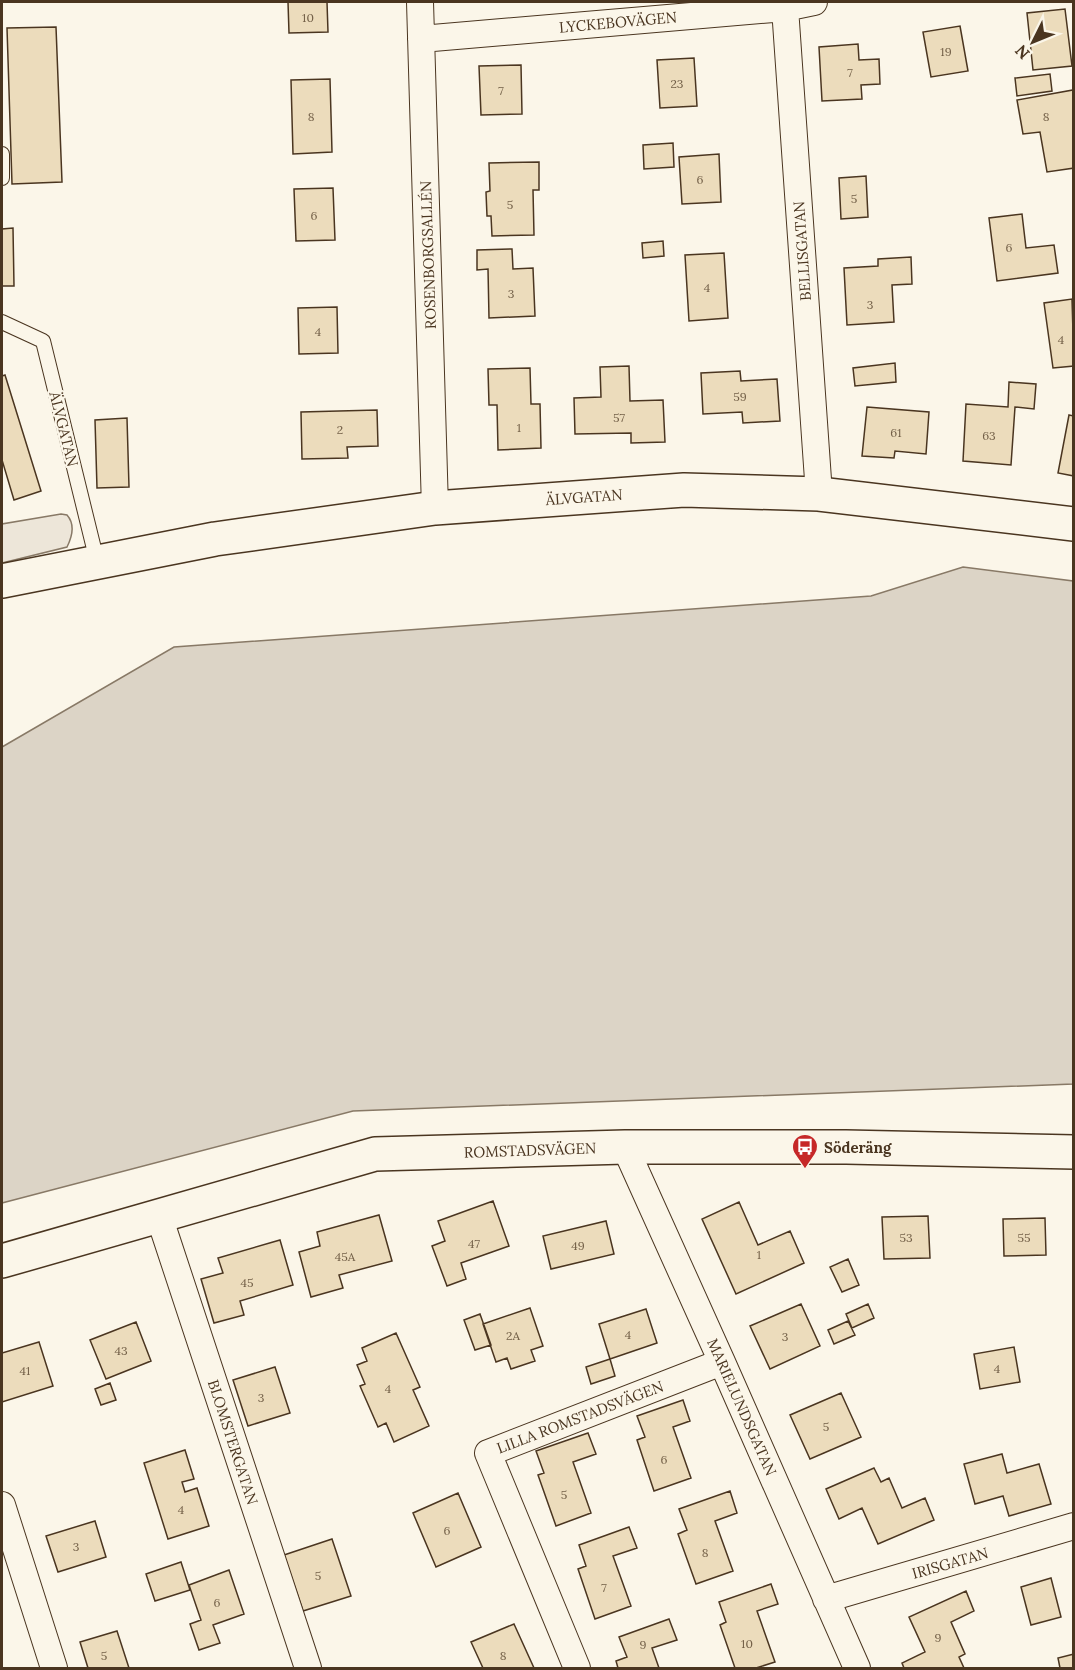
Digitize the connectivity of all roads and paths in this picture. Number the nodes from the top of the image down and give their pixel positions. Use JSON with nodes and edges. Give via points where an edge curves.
{"nodes":[{"id":1,"x":420,"y":2,"type":"edge"},
{"id":2,"x":814,"y":2,"type":"edge"},
{"id":3,"x":785,"y":8,"type":"junction"},
{"id":4,"x":421,"y":39,"type":"junction"},
{"id":5,"x":2,"y":154,"type":"edge"},
{"id":6,"x":2,"y":178,"type":"edge"},
{"id":7,"x":2,"y":322,"type":"edge"},
{"id":8,"x":819,"y":494,"type":"junction"},
{"id":9,"x":435,"y":508,"type":"junction"},
{"id":10,"x":1074,"y":524,"type":"edge"},
{"id":11,"x":97,"y":561,"type":"junction"},
{"id":12,"x":2,"y":581,"type":"edge"},
{"id":13,"x":625,"y":1147,"type":"junction"},
{"id":14,"x":1074,"y":1152,"type":"edge"},
{"id":15,"x":159,"y":1216,"type":"junction"},
{"id":16,"x":2,"y":1261,"type":"edge"},
{"id":17,"x":722,"y":1362,"type":"junction"},
{"id":18,"x":2,"y":1505,"type":"edge"},
{"id":19,"x":1074,"y":1526,"type":"edge"},
{"id":20,"x":826,"y":1599,"type":"junction"},
{"id":21,"x":54,"y":1668,"type":"edge"},
{"id":22,"x":308,"y":1668,"type":"edge"},
{"id":23,"x":577,"y":1668,"type":"edge"},
{"id":24,"x":857,"y":1668,"type":"edge"}],
"edges":[{"from":1,"to":4,"type":"street","name":"ROSENBORGSALLÉN"},
{"from":2,"to":3,"type":"street","name":"LYCKEBOVÄGEN"},
{"from":3,"to":4,"type":"street","name":"LYCKEBOVÄGEN"},
{"from":3,"to":8,"type":"street","name":"BELLISGATAN"},
{"from":4,"to":9,"type":"street","name":"ROSENBORGSALLÉN"},
{"from":5,"to":6,"type":"lane"},
{"from":7,"to":11,"type":"lane","name":"ÄLVGATAN","via":[[43,341]]},
{"from":8,"to":9,"type":"street","name":"ÄLVGATAN","via":[[684,490]]},
{"from":8,"to":10,"type":"street","name":"ÄLVGATAN"},
{"from":9,"to":11,"type":"street","name":"ÄLVGATAN","via":[[215,539]]},
{"from":11,"to":12,"type":"street","name":"ÄLVGATAN"},
{"from":13,"to":14,"type":"street","name":"ROMSTADSVÄGEN"},
{"from":13,"to":15,"type":"street","name":"ROMSTADSVÄGEN","via":[[375,1154]]},
{"from":13,"to":17,"type":"street","name":"MARIELUNDSGATAN"},
{"from":15,"to":16,"type":"street","name":"ROMSTADSVÄGEN"},
{"from":15,"to":22,"type":"street","name":"BLOMSTERGATAN"},
{"from":17,"to":20,"type":"street","name":"MARIELUNDSGATAN"},
{"from":17,"to":23,"type":"street","name":"LILLA ROMSTADSVÄGEN","via":[[488,1453]]},
{"from":18,"to":21,"type":"street"},
{"from":19,"to":20,"type":"street","name":"IRISGATAN"},
{"from":20,"to":24,"type":"street","name":"MARIELUNDSGATAN"}]}
